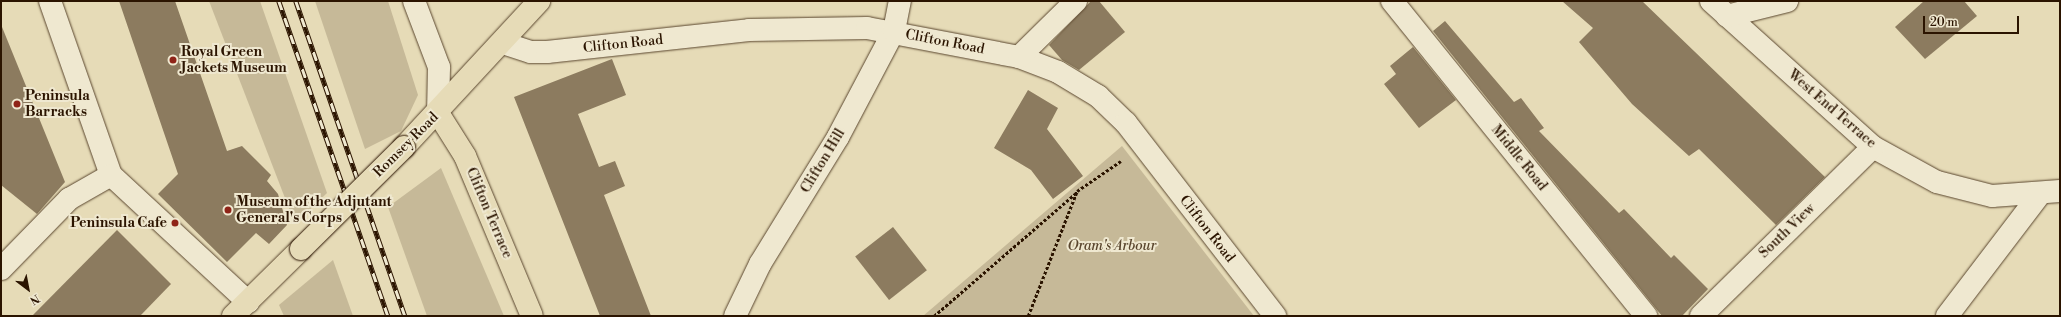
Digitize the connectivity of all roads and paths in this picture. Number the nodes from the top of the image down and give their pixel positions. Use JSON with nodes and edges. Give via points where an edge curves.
{"nodes":[{"id":1,"x":50,"y":1,"type":"edge"},
{"id":2,"x":414,"y":1,"type":"edge"},
{"id":3,"x":539,"y":1,"type":"edge"},
{"id":4,"x":900,"y":1,"type":"edge"},
{"id":5,"x":1076,"y":1,"type":"edge"},
{"id":6,"x":1392,"y":1,"type":"edge"},
{"id":7,"x":1711,"y":1,"type":"edge"},
{"id":8,"x":1787,"y":1,"type":"edge"},
{"id":9,"x":1727,"y":16,"type":"junction"},
{"id":10,"x":894,"y":31,"type":"junction"},
{"id":11,"x":503,"y":43,"type":"junction"},
{"id":12,"x":1019,"y":57,"type":"junction"},
{"id":13,"x":438,"y":113,"type":"junction"},
{"id":14,"x":1873,"y":147,"type":"junction"},
{"id":15,"x":1147,"y":150,"type":"junction"},
{"id":16,"x":111,"y":175,"type":"junction"},
{"id":17,"x":1077,"y":191,"type":"junction"},
{"id":18,"x":2050,"y":193,"type":"edge"},
{"id":19,"x":1,"y":269,"type":"edge"},
{"id":20,"x":241,"y":309,"type":"edge"},
{"id":21,"x":532,"y":316,"type":"edge"},
{"id":22,"x":735,"y":316,"type":"edge"},
{"id":23,"x":934,"y":316,"type":"edge"},
{"id":24,"x":1028,"y":316,"type":"edge"},
{"id":25,"x":1275,"y":316,"type":"edge"},
{"id":26,"x":1646,"y":316,"type":"edge"},
{"id":27,"x":1701,"y":316,"type":"edge"},
{"id":28,"x":1947,"y":316,"type":"edge"}],
"edges":[{"from":1,"to":16,"type":"street"},
{"from":2,"to":13,"type":"street","via":[[439,67]]},
{"from":3,"to":11,"type":"main road","name":"Romsey Road"},
{"from":4,"to":10,"type":"street","name":"Clifton Hill"},
{"from":5,"to":12,"type":"street"},
{"from":6,"to":26,"type":"street","name":"Middle Road"},
{"from":7,"to":9,"type":"street","name":"West End Terrace"},
{"from":8,"to":9,"type":"street"},
{"from":9,"to":14,"type":"street","name":"West End Terrace"},
{"from":10,"to":11,"type":"street","name":"Clifton Road","via":[[823,27],[749,30],[547,52],[531,52]]},
{"from":10,"to":12,"type":"street","name":"Clifton Road"},
{"from":10,"to":22,"type":"street","name":"Clifton Hill","via":[[838,138],[760,264]]},
{"from":11,"to":13,"type":"main road","name":"Romsey Road"},
{"from":12,"to":15,"type":"street","name":"Clifton Road","via":[[1058,72],[1098,96],[1126,123]]},
{"from":13,"to":20,"type":"main road","name":"Romsey Road","bridge":true},
{"from":13,"to":21,"type":"main road","name":"Clifton Terrace","via":[[470,168]]},
{"from":14,"to":18,"type":"street","name":"West End Terrace","via":[[1937,182],[1992,196]]},
{"from":14,"to":27,"type":"street","name":"South View"},
{"from":15,"to":17,"type":"path","via":[[1122,160]]},
{"from":15,"to":25,"type":"street","name":"Clifton Road"},
{"from":16,"to":19,"type":"street","via":[[69,199]]},
{"from":16,"to":20,"type":"street"},
{"from":17,"to":23,"type":"path"},
{"from":17,"to":24,"type":"path"},
{"from":18,"to":28,"type":"street"}]}
